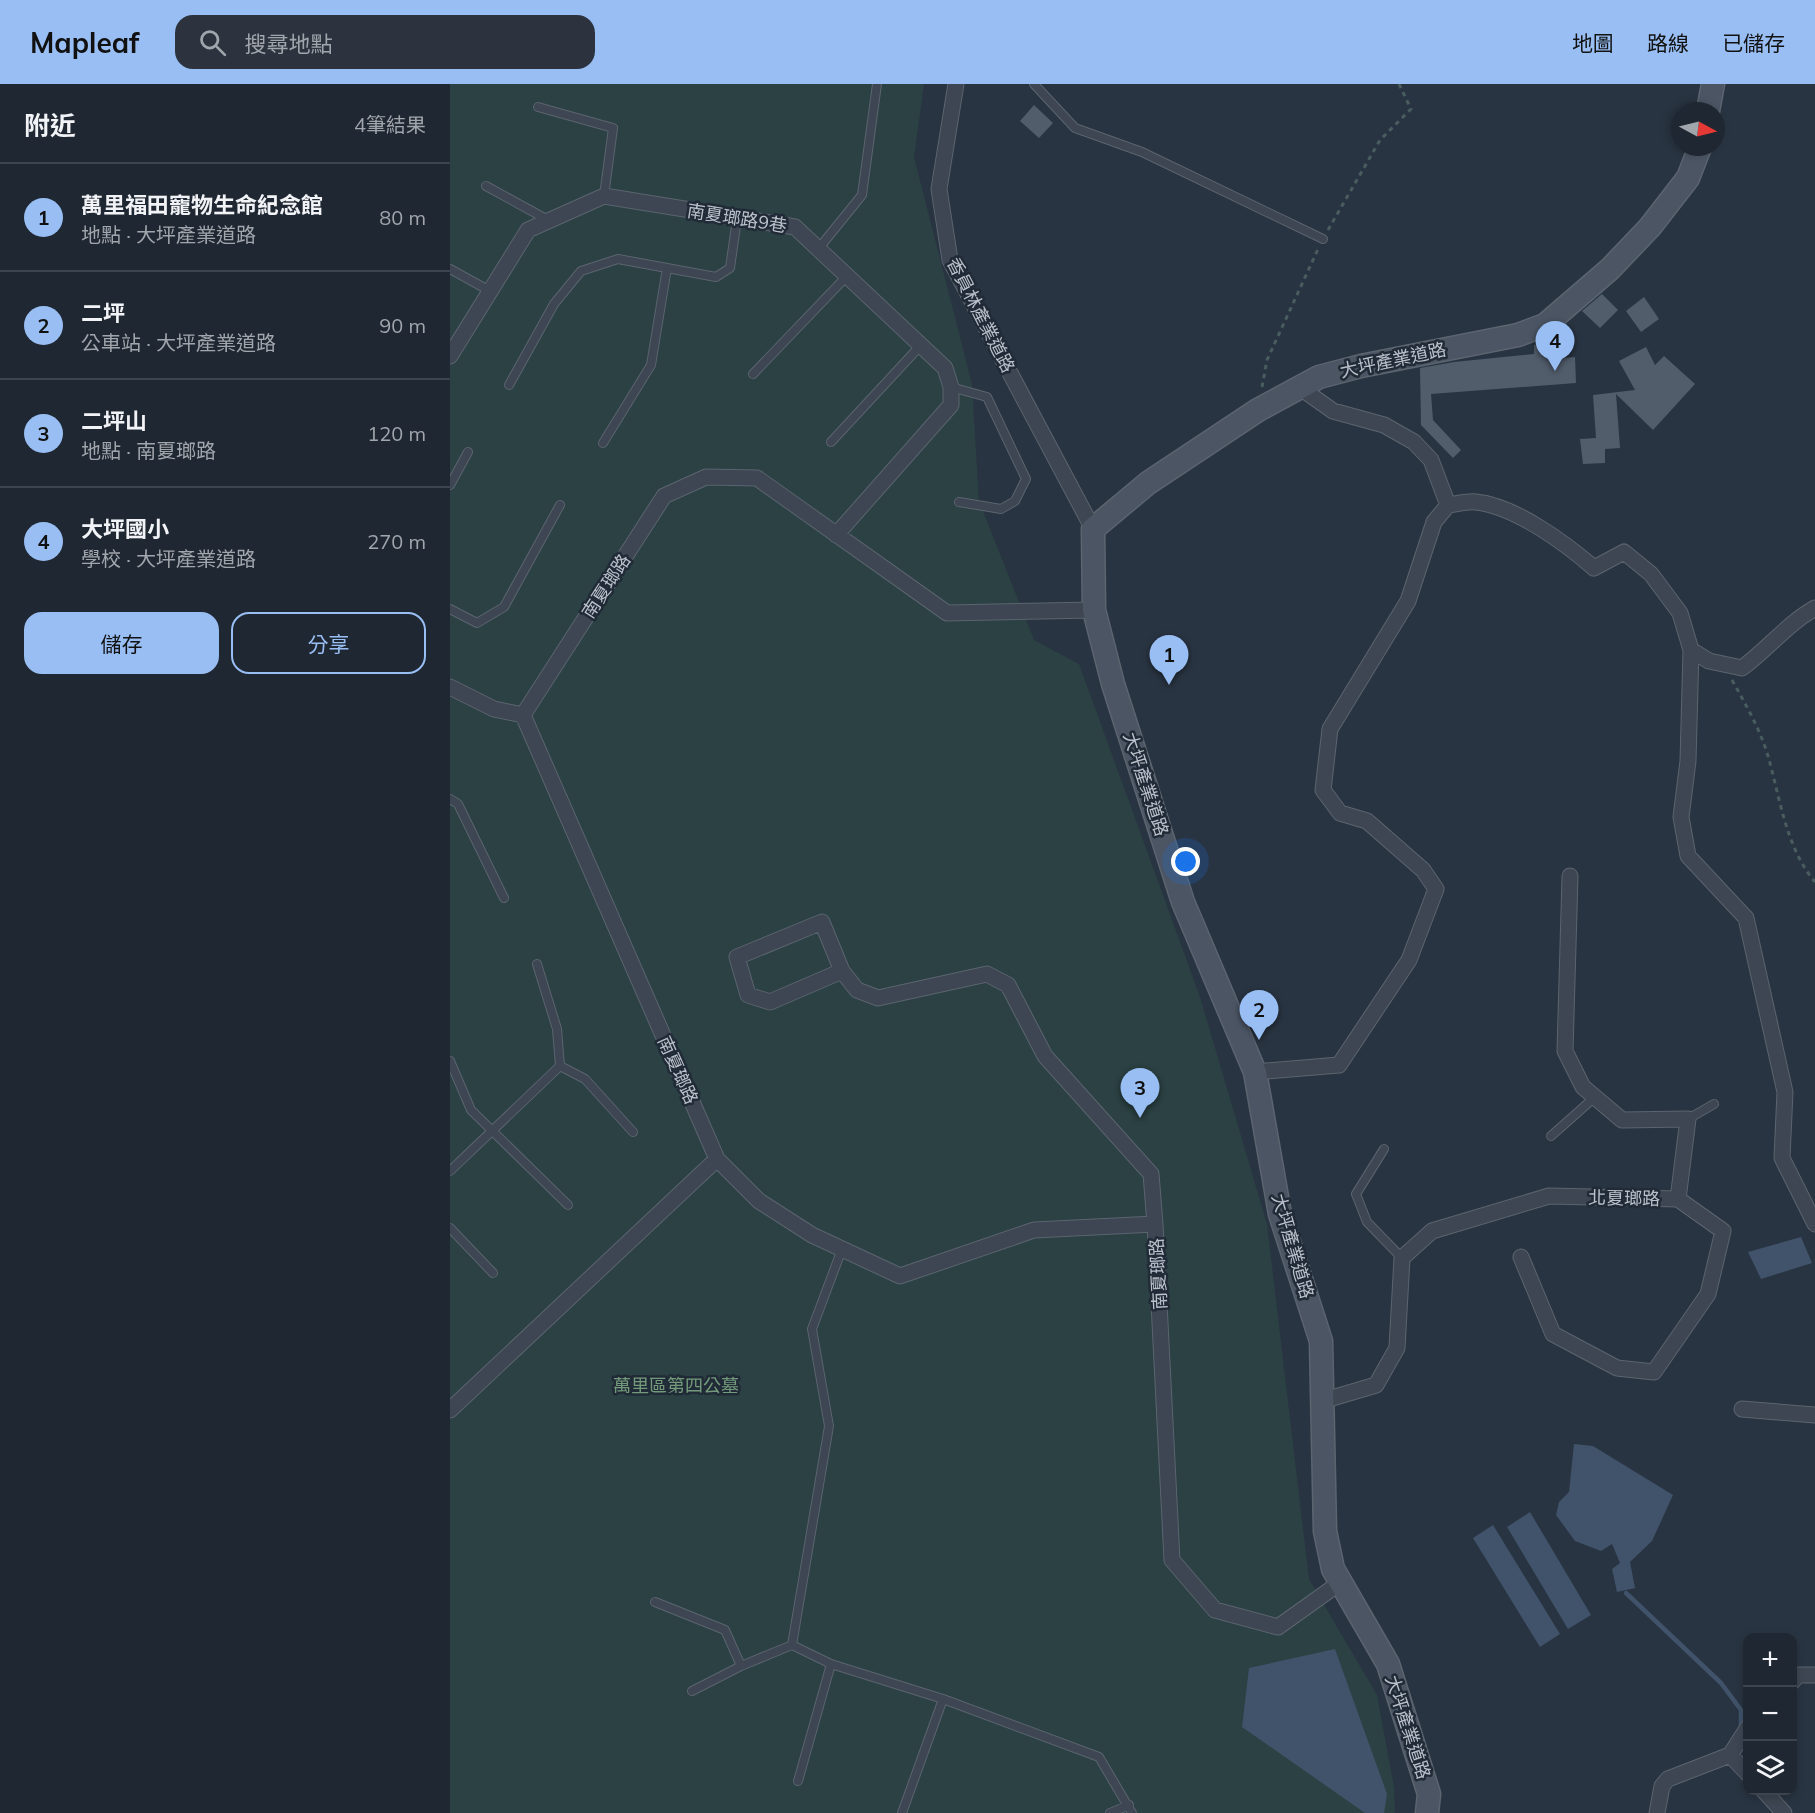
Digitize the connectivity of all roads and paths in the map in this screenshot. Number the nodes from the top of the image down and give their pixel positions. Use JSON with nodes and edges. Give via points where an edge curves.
{"nodes":[{"id":1,"x":877,"y":84,"type":"edge"},
{"id":2,"x":956,"y":84,"type":"edge"},
{"id":3,"x":1034,"y":84,"type":"edge"},
{"id":4,"x":1713,"y":84,"type":"edge"},
{"id":5,"x":1710,"y":102,"type":"edge"},
{"id":6,"x":538,"y":107,"type":"dead end"},
{"id":7,"x":1697,"y":156,"type":"edge"},
{"id":8,"x":486,"y":186,"type":"dead end"},
{"id":9,"x":604,"y":196,"type":"junction"},
{"id":10,"x":737,"y":219,"type":"junction"},
{"id":11,"x":548,"y":220,"type":"junction"},
{"id":12,"x":1323,"y":239,"type":"dead end"},
{"id":13,"x":819,"y":248,"type":"junction"},
{"id":14,"x":667,"y":268,"type":"junction"},
{"id":15,"x":450,"y":269,"type":"edge"},
{"id":16,"x":847,"y":276,"type":"junction"},
{"id":17,"x":490,"y":291,"type":"junction"},
{"id":18,"x":921,"y":345,"type":"junction"},
{"id":19,"x":450,"y":356,"type":"edge"},
{"id":20,"x":753,"y":374,"type":"dead end"},
{"id":21,"x":509,"y":385,"type":"dead end"},
{"id":22,"x":951,"y":387,"type":"junction"},
{"id":23,"x":1302,"y":388,"type":"junction"},
{"id":24,"x":831,"y":442,"type":"dead end"},
{"id":25,"x":603,"y":443,"type":"dead end"},
{"id":26,"x":468,"y":452,"type":"dead end"},
{"id":27,"x":450,"y":484,"type":"edge"},
{"id":28,"x":959,"y":502,"type":"dead end"},
{"id":29,"x":560,"y":505,"type":"dead end"},
{"id":30,"x":1448,"y":505,"type":"junction"},
{"id":31,"x":1093,"y":529,"type":"junction"},
{"id":32,"x":836,"y":535,"type":"junction"},
{"id":33,"x":1815,"y":608,"type":"edge"},
{"id":34,"x":450,"y":609,"type":"edge"},
{"id":35,"x":1094,"y":610,"type":"junction"},
{"id":36,"x":1690,"y":650,"type":"junction"},
{"id":37,"x":1728,"y":666,"type":"junction"},
{"id":38,"x":450,"y":687,"type":"edge"},
{"id":39,"x":523,"y":715,"type":"junction"},
{"id":40,"x":450,"y":799,"type":"edge"},
{"id":41,"x":1570,"y":876,"type":"dead end"},
{"id":42,"x":1815,"y":882,"type":"edge"},
{"id":43,"x":504,"y":898,"type":"dead end"},
{"id":44,"x":537,"y":964,"type":"dead end"},
{"id":45,"x":842,"y":971,"type":"junction"},
{"id":46,"x":450,"y":1061,"type":"edge"},
{"id":47,"x":560,"y":1066,"type":"junction"},
{"id":48,"x":1255,"y":1072,"type":"junction"},
{"id":49,"x":1595,"y":1097,"type":"junction"},
{"id":50,"x":1714,"y":1104,"type":"dead end"},
{"id":51,"x":1688,"y":1119,"type":"junction"},
{"id":52,"x":494,"y":1130,"type":"junction"},
{"id":53,"x":633,"y":1132,"type":"dead end"},
{"id":54,"x":1551,"y":1136,"type":"dead end"},
{"id":55,"x":1384,"y":1149,"type":"dead end"},
{"id":56,"x":717,"y":1159,"type":"junction"},
{"id":57,"x":450,"y":1171,"type":"edge"},
{"id":58,"x":1678,"y":1199,"type":"junction"},
{"id":59,"x":568,"y":1204,"type":"dead end"},
{"id":60,"x":1155,"y":1224,"type":"junction"},
{"id":61,"x":1815,"y":1224,"type":"edge"},
{"id":62,"x":450,"y":1228,"type":"edge"},
{"id":63,"x":842,"y":1249,"type":"junction"},
{"id":64,"x":1521,"y":1257,"type":"dead end"},
{"id":65,"x":1402,"y":1258,"type":"junction"},
{"id":66,"x":493,"y":1273,"type":"dead end"},
{"id":67,"x":1322,"y":1401,"type":"junction"},
{"id":68,"x":1742,"y":1409,"type":"dead end"},
{"id":69,"x":450,"y":1410,"type":"edge"},
{"id":70,"x":1815,"y":1415,"type":"edge"},
{"id":71,"x":1341,"y":1582,"type":"junction"},
{"id":72,"x":655,"y":1602,"type":"dead end"},
{"id":73,"x":792,"y":1645,"type":"junction"},
{"id":74,"x":831,"y":1664,"type":"junction"},
{"id":75,"x":741,"y":1666,"type":"junction"},
{"id":76,"x":1797,"y":1675,"type":"edge"},
{"id":77,"x":1815,"y":1675,"type":"edge"},
{"id":78,"x":692,"y":1691,"type":"dead end"},
{"id":79,"x":943,"y":1699,"type":"junction"},
{"id":80,"x":1743,"y":1735,"type":"edge"},
{"id":81,"x":1730,"y":1755,"type":"junction"},
{"id":82,"x":1743,"y":1769,"type":"edge"},
{"id":83,"x":798,"y":1781,"type":"dead end"},
{"id":84,"x":1767,"y":1795,"type":"edge"},
{"id":85,"x":1130,"y":1809,"type":"edge"},
{"id":86,"x":902,"y":1813,"type":"edge"},
{"id":87,"x":1110,"y":1813,"type":"edge"},
{"id":88,"x":1426,"y":1813,"type":"edge"},
{"id":89,"x":1657,"y":1813,"type":"edge"},
{"id":90,"x":1784,"y":1813,"type":"edge"}],
"edges":[{"from":1,"to":13,"type":"lane","via":[[862,195]]},
{"from":2,"to":31,"type":"street","name":"香員林產業道路","via":[[939,189],[950,260]]},
{"from":3,"to":12,"type":"lane","via":[[1075,128],[1142,152]]},
{"from":4,"to":5,"type":"street"},
{"from":6,"to":9,"type":"lane","via":[[614,128]]},
{"from":7,"to":23,"type":"street","name":"大坪產業道路","via":[[1688,178],[1650,227],[1610,269],[1545,325],[1518,335],[1330,374]]},
{"from":8,"to":11,"type":"lane"},
{"from":9,"to":10,"type":"street","name":"南夏瑯路9巷"},
{"from":9,"to":11,"type":"street"},
{"from":10,"to":13,"type":"street","name":"南夏瑯路9巷","via":[[795,227]]},
{"from":10,"to":14,"type":"lane","via":[[730,268],[716,277]]},
{"from":11,"to":17,"type":"street","via":[[528,230]]},
{"from":13,"to":16,"type":"street","name":"南夏瑯路9巷"},
{"from":14,"to":21,"type":"lane","via":[[618,259],[581,271],[554,304]]},
{"from":14,"to":25,"type":"lane","via":[[651,365]]},
{"from":15,"to":17,"type":"lane"},
{"from":16,"to":18,"type":"street","name":"南夏瑯路9巷"},
{"from":16,"to":20,"type":"lane"},
{"from":17,"to":19,"type":"street"},
{"from":18,"to":22,"type":"street","name":"南夏瑯路9巷","via":[[945,368]]},
{"from":18,"to":24,"type":"lane"},
{"from":22,"to":28,"type":"lane","via":[[987,397],[1026,479],[1015,501],[1001,509]]},
{"from":22,"to":32,"type":"street","via":[[951,405]]},
{"from":23,"to":30,"type":"street","via":[[1333,411],[1384,425],[1414,441],[1431,460]]},
{"from":23,"to":31,"type":"street","name":"大坪產業道路","via":[[1258,410],[1148,483]]},
{"from":26,"to":27,"type":"lane"},
{"from":29,"to":34,"type":"lane","via":[[504,608],[477,623]]},
{"from":30,"to":36,"type":"street","via":[[1476,502],[1515,515],[1570,548],[1594,568],[1624,552],[1651,574],[1680,613]]},
{"from":30,"to":48,"type":"street","via":[[1434,522],[1408,601],[1330,729],[1323,790],[1340,813],[1367,821],[1423,870],[1436,889],[1409,960],[1338,1065]]},
{"from":31,"to":35,"type":"street","name":"大坪產業道路"},
{"from":32,"to":35,"type":"street","name":"南夏瑯路","via":[[947,613]]},
{"from":32,"to":39,"type":"street","name":"南夏瑯路","via":[[757,478],[706,477],[664,496]]},
{"from":33,"to":37,"type":"street","via":[[1794,620],[1742,668]]},
{"from":35,"to":48,"type":"street","name":"大坪產業道路","via":[[1113,684],[1183,902]]},
{"from":36,"to":37,"type":"street","via":[[1708,661]]},
{"from":36,"to":61,"type":"street","via":[[1688,761],[1681,817],[1688,856],[1746,918],[1785,1092],[1782,1158]]},
{"from":37,"to":42,"type":"path","via":[[1768,756],[1778,801],[1804,869]]},
{"from":38,"to":39,"type":"street","via":[[494,709]]},
{"from":39,"to":56,"type":"street","name":"南夏瑯路"},
{"from":40,"to":43,"type":"lane","via":[[458,804]]},
{"from":41,"to":49,"type":"street","via":[[1564,1051],[1583,1087]]},
{"from":44,"to":47,"type":"lane","via":[[557,1029]]},
{"from":45,"to":45,"type":"street","via":[[770,1002],[748,995],[737,957],[822,922]]},
{"from":45,"to":60,"type":"street","via":[[856,990],[878,998],[987,974],[1008,985],[1045,1056],[1151,1174]]},
{"from":46,"to":52,"type":"lane","via":[[471,1110]]},
{"from":47,"to":52,"type":"lane"},
{"from":47,"to":53,"type":"lane","via":[[585,1079]]},
{"from":48,"to":67,"type":"street","name":"大坪產業道路","via":[[1280,1214],[1321,1341]]},
{"from":49,"to":51,"type":"street","via":[[1622,1120]]},
{"from":49,"to":54,"type":"lane"},
{"from":50,"to":51,"type":"lane"},
{"from":51,"to":58,"type":"street"},
{"from":52,"to":57,"type":"lane"},
{"from":52,"to":59,"type":"lane"},
{"from":55,"to":65,"type":"lane","via":[[1356,1194],[1367,1222]]},
{"from":56,"to":63,"type":"street","name":"南夏瑯路","via":[[759,1201]]},
{"from":56,"to":69,"type":"street"},
{"from":58,"to":64,"type":"street","name":"北夏瑯路","via":[[1723,1231],[1708,1294],[1654,1372],[1617,1368],[1553,1334]]},
{"from":58,"to":65,"type":"street","name":"北夏瑯路","via":[[1549,1196],[1432,1231]]},
{"from":60,"to":63,"type":"street","name":"南夏瑯路","via":[[1034,1230],[900,1276]]},
{"from":60,"to":71,"type":"street","name":"南夏瑯路","via":[[1172,1560],[1215,1610],[1278,1627]]},
{"from":62,"to":66,"type":"lane"},
{"from":63,"to":73,"type":"lane","via":[[812,1329],[829,1426]]},
{"from":65,"to":67,"type":"street","via":[[1397,1348],[1376,1385]]},
{"from":67,"to":71,"type":"street","name":"大坪產業道路","via":[[1325,1531]]},
{"from":68,"to":70,"type":"street"},
{"from":71,"to":88,"type":"street","name":"大坪產業道路","via":[[1388,1664],[1429,1794]]},
{"from":72,"to":75,"type":"lane","via":[[725,1630]]},
{"from":73,"to":74,"type":"lane"},
{"from":73,"to":75,"type":"lane"},
{"from":74,"to":79,"type":"lane"},
{"from":74,"to":83,"type":"lane"},
{"from":75,"to":78,"type":"lane"},
{"from":76,"to":77,"type":"street"},
{"from":79,"to":85,"type":"lane","via":[[1099,1757]]},
{"from":79,"to":86,"type":"lane"},
{"from":80,"to":81,"type":"street"},
{"from":81,"to":82,"type":"street"},
{"from":81,"to":89,"type":"street","via":[[1668,1779],[1662,1786]]},
{"from":84,"to":90,"type":"street"},
{"from":85,"to":87,"type":"lane"}]}
